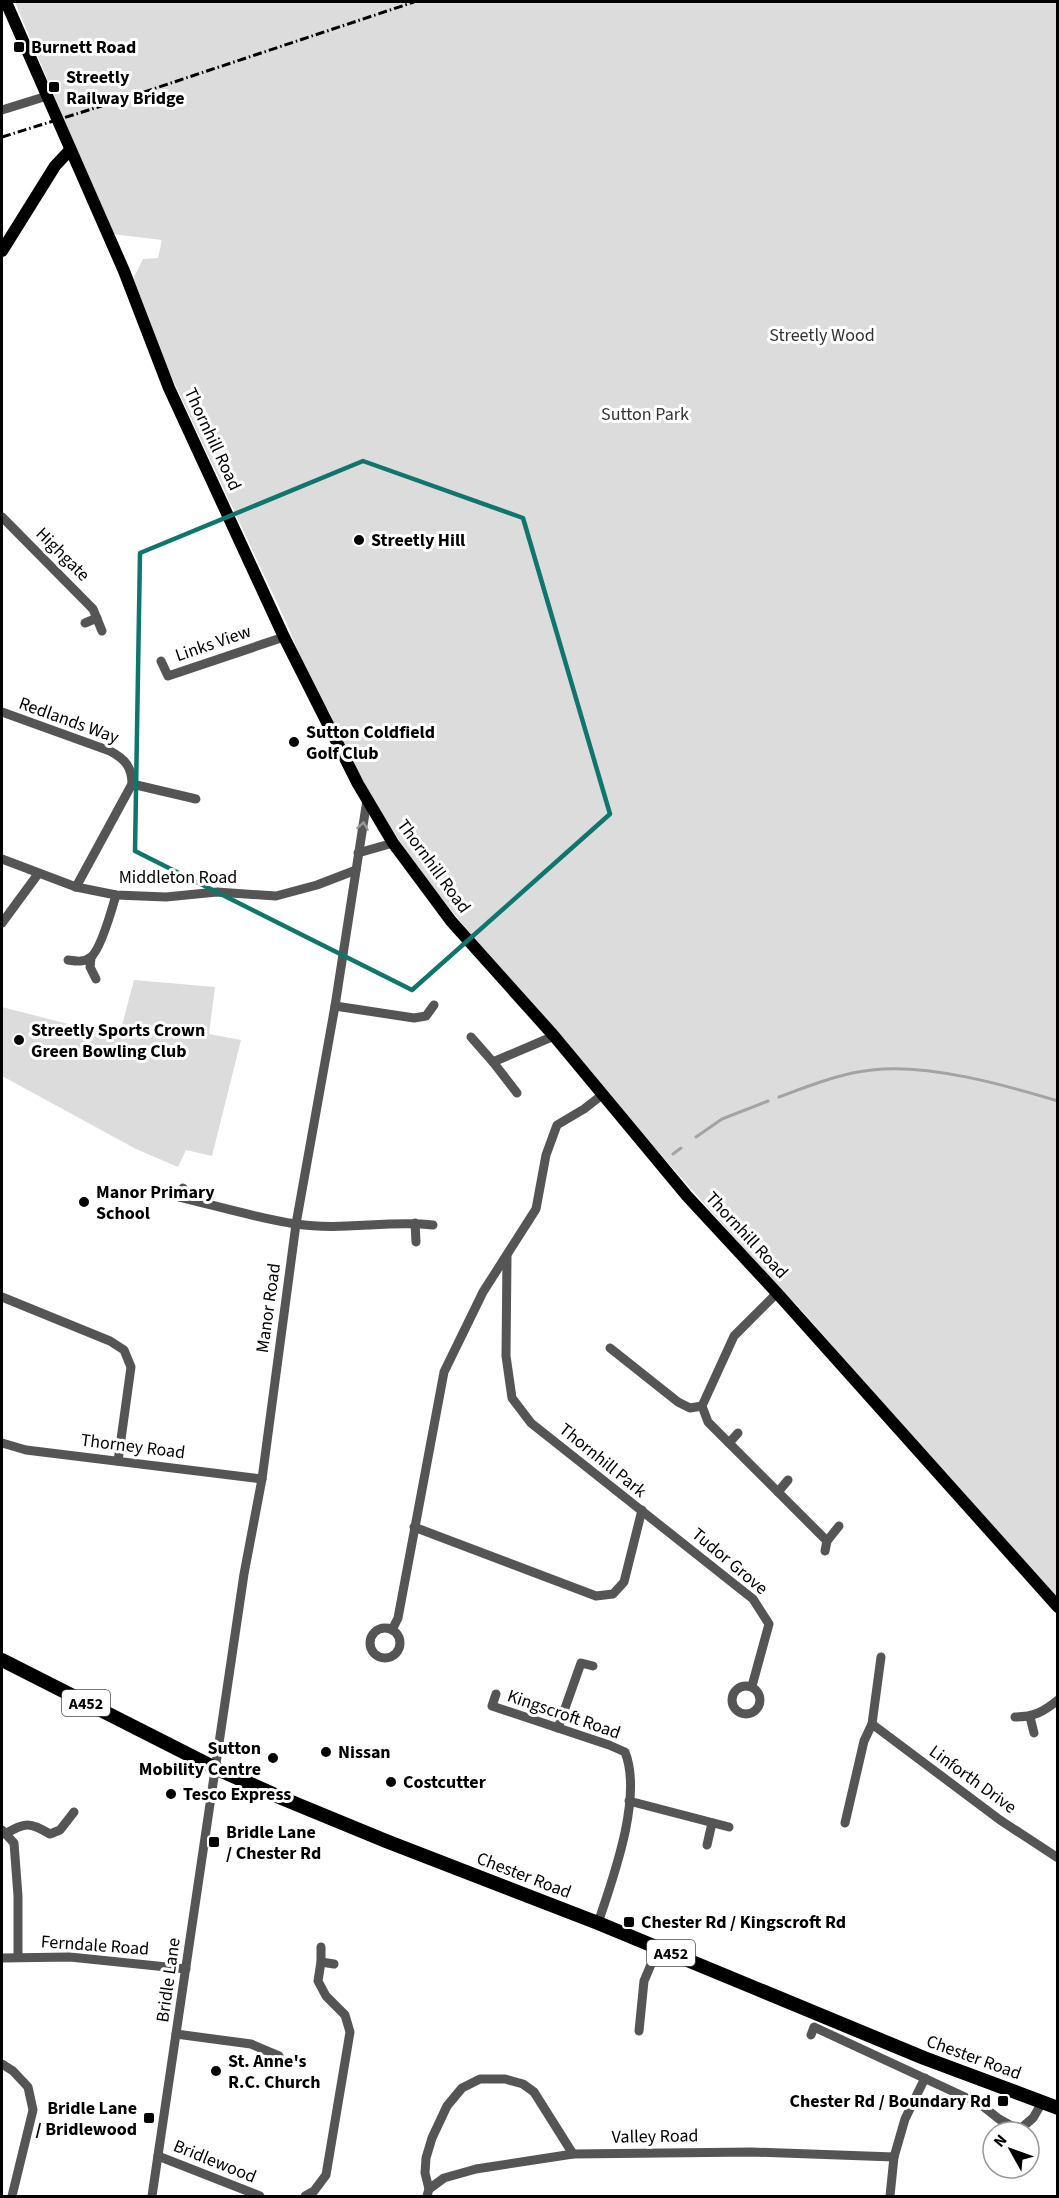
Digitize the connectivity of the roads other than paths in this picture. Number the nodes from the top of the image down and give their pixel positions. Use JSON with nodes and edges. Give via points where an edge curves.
{"nodes":[{"id":1,"x":6,"y":2,"type":"edge"},
{"id":2,"x":47,"y":96,"type":"junction"},
{"id":3,"x":2,"y":110,"type":"edge"},
{"id":4,"x":70,"y":150,"type":"junction"},
{"id":5,"x":2,"y":251,"type":"edge"},
{"id":6,"x":2,"y":517,"type":"edge"},
{"id":7,"x":97,"y":618,"type":"junction"},
{"id":8,"x":85,"y":623,"type":"dead end"},
{"id":9,"x":102,"y":631,"type":"dead end"},
{"id":10,"x":284,"y":637,"type":"junction"},
{"id":11,"x":160,"y":662,"type":"dead end"},
{"id":12,"x":2,"y":712,"type":"edge"},
{"id":13,"x":132,"y":784,"type":"junction"},
{"id":14,"x":196,"y":799,"type":"dead end"},
{"id":15,"x":367,"y":800,"type":"junction"},
{"id":16,"x":393,"y":843,"type":"junction"},
{"id":17,"x":358,"y":853,"type":"junction"},
{"id":18,"x":2,"y":859,"type":"edge"},
{"id":19,"x":356,"y":870,"type":"junction"},
{"id":20,"x":38,"y":874,"type":"junction"},
{"id":21,"x":76,"y":887,"type":"junction"},
{"id":22,"x":116,"y":895,"type":"junction"},
{"id":23,"x":2,"y":923,"type":"edge"},
{"id":24,"x":91,"y":958,"type":"junction"},
{"id":25,"x":68,"y":960,"type":"dead end"},
{"id":26,"x":96,"y":979,"type":"dead end"},
{"id":27,"x":434,"y":1005,"type":"dead end"},
{"id":28,"x":335,"y":1006,"type":"junction"},
{"id":29,"x":554,"y":1036,"type":"junction"},
{"id":30,"x":471,"y":1037,"type":"dead end"},
{"id":31,"x":493,"y":1062,"type":"junction"},
{"id":32,"x":517,"y":1093,"type":"dead end"},
{"id":33,"x":602,"y":1095,"type":"junction"},
{"id":34,"x":183,"y":1188,"type":"dead end"},
{"id":35,"x":415,"y":1223,"type":"junction"},
{"id":36,"x":296,"y":1224,"type":"junction"},
{"id":37,"x":434,"y":1225,"type":"dead end"},
{"id":38,"x":416,"y":1242,"type":"dead end"},
{"id":39,"x":507,"y":1256,"type":"junction"},
{"id":40,"x":777,"y":1293,"type":"junction"},
{"id":41,"x":2,"y":1297,"type":"edge"},
{"id":42,"x":610,"y":1348,"type":"dead end"},
{"id":43,"x":644,"y":1360,"type":"dead end"},
{"id":44,"x":637,"y":1368,"type":"junction"},
{"id":45,"x":702,"y":1406,"type":"junction"},
{"id":46,"x":738,"y":1432,"type":"dead end"},
{"id":47,"x":2,"y":1443,"type":"edge"},
{"id":48,"x":729,"y":1443,"type":"junction"},
{"id":49,"x":118,"y":1461,"type":"junction"},
{"id":50,"x":262,"y":1479,"type":"junction"},
{"id":51,"x":788,"y":1480,"type":"dead end"},
{"id":52,"x":778,"y":1492,"type":"junction"},
{"id":53,"x":642,"y":1510,"type":"junction"},
{"id":54,"x":838,"y":1526,"type":"dead end"},
{"id":55,"x":414,"y":1527,"type":"junction"},
{"id":56,"x":827,"y":1541,"type":"junction"},
{"id":57,"x":825,"y":1551,"type":"dead end"},
{"id":58,"x":1058,"y":1607,"type":"edge"},
{"id":59,"x":392,"y":1629,"type":"dead end"},
{"id":60,"x":881,"y":1657,"type":"dead end"},
{"id":61,"x":2,"y":1660,"type":"edge"},
{"id":62,"x":593,"y":1666,"type":"dead end"},
{"id":63,"x":879,"y":1671,"type":"junction"},
{"id":64,"x":889,"y":1672,"type":"dead end"},
{"id":65,"x":752,"y":1686,"type":"dead end"},
{"id":66,"x":496,"y":1694,"type":"dead end"},
{"id":67,"x":1058,"y":1700,"type":"edge"},
{"id":68,"x":1015,"y":1717,"type":"dead end"},
{"id":69,"x":1030,"y":1717,"type":"junction"},
{"id":70,"x":872,"y":1724,"type":"junction"},
{"id":71,"x":558,"y":1728,"type":"junction"},
{"id":72,"x":1034,"y":1733,"type":"dead end"},
{"id":73,"x":214,"y":1768,"type":"junction"},
{"id":74,"x":629,"y":1801,"type":"junction"},
{"id":75,"x":848,"y":1811,"type":"junction"},
{"id":76,"x":74,"y":1812,"type":"dead end"},
{"id":77,"x":858,"y":1815,"type":"dead end"},
{"id":78,"x":712,"y":1823,"type":"junction"},
{"id":79,"x":845,"y":1823,"type":"dead end"},
{"id":80,"x":729,"y":1827,"type":"dead end"},
{"id":81,"x":3,"y":1832,"type":"edge"},
{"id":82,"x":707,"y":1845,"type":"dead end"},
{"id":83,"x":1058,"y":1858,"type":"edge"},
{"id":84,"x":598,"y":1923,"type":"junction"},
{"id":85,"x":321,"y":1947,"type":"dead end"},
{"id":86,"x":658,"y":1948,"type":"junction"},
{"id":87,"x":18,"y":1957,"type":"junction"},
{"id":88,"x":2,"y":1958,"type":"edge"},
{"id":89,"x":321,"y":1962,"type":"junction"},
{"id":90,"x":334,"y":1964,"type":"dead end"},
{"id":91,"x":186,"y":1969,"type":"junction"},
{"id":92,"x":639,"y":2031,"type":"dead end"},
{"id":93,"x":177,"y":2034,"type":"junction"},
{"id":94,"x":811,"y":2035,"type":"dead end"},
{"id":95,"x":279,"y":2056,"type":"dead end"},
{"id":96,"x":2,"y":2064,"type":"edge"},
{"id":97,"x":925,"y":2078,"type":"junction"},
{"id":98,"x":1042,"y":2101,"type":"junction"},
{"id":99,"x":1058,"y":2108,"type":"edge"},
{"id":100,"x":573,"y":2154,"type":"junction"},
{"id":101,"x":158,"y":2156,"type":"junction"},
{"id":102,"x":894,"y":2157,"type":"junction"},
{"id":103,"x":428,"y":2193,"type":"edge"},
{"id":104,"x":12,"y":2196,"type":"edge"},
{"id":105,"x":152,"y":2196,"type":"edge"},
{"id":106,"x":260,"y":2196,"type":"edge"},
{"id":107,"x":305,"y":2196,"type":"edge"},
{"id":108,"x":890,"y":2196,"type":"edge"}],
"edges":[{"from":1,"to":2,"type":"main road","name":"Thornhill Road"},
{"from":2,"to":3,"type":"street"},
{"from":2,"to":4,"type":"main road","name":"Thornhill Road"},
{"from":4,"to":5,"type":"main road","via":[[55,166]]},
{"from":4,"to":10,"type":"main road","name":"Thornhill Road","via":[[124,271],[169,388]]},
{"from":6,"to":7,"type":"street","name":"Highgate","via":[[93,609]]},
{"from":7,"to":8,"type":"street"},
{"from":7,"to":9,"type":"street","name":"Highgate"},
{"from":10,"to":11,"type":"street","name":"Links View","via":[[168,676]]},
{"from":10,"to":15,"type":"main road","name":"Thornhill Road"},
{"from":12,"to":13,"type":"street","name":"Redlands Way","via":[[120,756],[132,773]]},
{"from":13,"to":14,"type":"street"},
{"from":13,"to":21,"type":"street"},
{"from":15,"to":16,"type":"main road","name":"Thornhill Road"},
{"from":17,"to":15,"type":"street","name":"Manor Road","one_way":true},
{"from":16,"to":17,"type":"street"},
{"from":16,"to":29,"type":"main road","name":"Thornhill Road","via":[[451,921]]},
{"from":17,"to":19,"type":"street","name":"Manor Road"},
{"from":18,"to":20,"type":"street","name":"Middleton Road"},
{"from":19,"to":22,"type":"street","name":"Middleton Road","via":[[276,896],[217,892],[166,897]]},
{"from":19,"to":28,"type":"street","name":"Manor Road"},
{"from":20,"to":21,"type":"street","name":"Middleton Road"},
{"from":20,"to":23,"type":"street"},
{"from":21,"to":22,"type":"street","name":"Middleton Road"},
{"from":22,"to":24,"type":"street"},
{"from":24,"to":25,"type":"street"},
{"from":24,"to":26,"type":"street","via":[[90,967]]},
{"from":27,"to":28,"type":"street","via":[[426,1016],[414,1018]]},
{"from":28,"to":36,"type":"street","name":"Manor Road"},
{"from":29,"to":31,"type":"street"},
{"from":29,"to":33,"type":"main road","name":"Thornhill Road"},
{"from":30,"to":31,"type":"street"},
{"from":31,"to":32,"type":"street"},
{"from":33,"to":39,"type":"street","via":[[557,1125],[546,1155],[536,1209]]},
{"from":33,"to":40,"type":"main road","name":"Thornhill Road","via":[[687,1196]]},
{"from":34,"to":36,"type":"street","via":[[179,1197]]},
{"from":35,"to":36,"type":"street","via":[[354,1227]]},
{"from":35,"to":37,"type":"street"},
{"from":35,"to":38,"type":"street"},
{"from":36,"to":50,"type":"street","name":"Manor Road"},
{"from":39,"to":53,"type":"street","name":"Thornhill Park","via":[[506,1356],[512,1398],[531,1423]]},
{"from":39,"to":55,"type":"street","via":[[483,1292],[444,1372]]},
{"from":40,"to":45,"type":"street","via":[[734,1336]]},
{"from":40,"to":58,"type":"main road","name":"Thornhill Road"},
{"from":41,"to":49,"type":"street","via":[[124,1350],[131,1367]]},
{"from":42,"to":44,"type":"street"},
{"from":43,"to":44,"type":"street"},
{"from":44,"to":45,"type":"street","via":[[678,1402],[690,1408]]},
{"from":45,"to":48,"type":"street","via":[[708,1422]]},
{"from":46,"to":48,"type":"street"},
{"from":47,"to":49,"type":"street","name":"Thorney Road","via":[[26,1450]]},
{"from":48,"to":52,"type":"street"},
{"from":49,"to":50,"type":"street","name":"Thorney Road"},
{"from":50,"to":73,"type":"street","name":"Manor Road"},
{"from":51,"to":52,"type":"street"},
{"from":52,"to":56,"type":"street"},
{"from":53,"to":55,"type":"street","name":"Thornhill Park","via":[[624,1582],[613,1594],[596,1596]]},
{"from":53,"to":65,"type":"street","name":"Tudor Grove","via":[[753,1599],[763,1612],[769,1624]]},
{"from":54,"to":56,"type":"street"},
{"from":55,"to":59,"type":"street","via":[[398,1618]]},
{"from":56,"to":57,"type":"street"},
{"from":60,"to":63,"type":"street"},
{"from":61,"to":73,"type":"highway","name":"Chester Road","number":"A452"},
{"from":62,"to":71,"type":"street","via":[[581,1663]]},
{"from":63,"to":64,"type":"street"},
{"from":63,"to":70,"type":"street"},
{"from":66,"to":71,"type":"street","name":"Kingscroft Road","via":[[492,1706]]},
{"from":67,"to":69,"type":"street"},
{"from":68,"to":69,"type":"street"},
{"from":69,"to":72,"type":"street"},
{"from":70,"to":75,"type":"street","via":[[864,1741]]},
{"from":70,"to":83,"type":"street","name":"Linforth Drive","via":[[1000,1820]]},
{"from":71,"to":74,"type":"street","name":"Kingscroft Road","via":[[625,1752],[631,1767]]},
{"from":73,"to":84,"type":"highway","name":"Chester Road","number":"A452","via":[[386,1841]]},
{"from":73,"to":91,"type":"street","name":"Bridle Lane"},
{"from":74,"to":78,"type":"street"},
{"from":74,"to":84,"type":"street","name":"Kingscroft Road","via":[[619,1862]]},
{"from":75,"to":77,"type":"street"},
{"from":75,"to":79,"type":"street"},
{"from":76,"to":81,"type":"street","via":[[60,1830],[50,1834],[22,1824]]},
{"from":78,"to":80,"type":"street"},
{"from":78,"to":82,"type":"street"},
{"from":81,"to":87,"type":"street","via":[[14,1843]]},
{"from":84,"to":86,"type":"highway","name":"Chester Road","number":"A452"},
{"from":85,"to":89,"type":"street"},
{"from":86,"to":92,"type":"street","via":[[644,1981]]},
{"from":86,"to":98,"type":"highway","name":"Chester Road","number":"A452","via":[[924,2058]]},
{"from":87,"to":88,"type":"street","name":"Ferndale Road"},
{"from":87,"to":91,"type":"street","name":"Ferndale Road","via":[[70,1957]]},
{"from":89,"to":90,"type":"street"},
{"from":89,"to":107,"type":"street","via":[[318,1981],[326,1996],[345,2015],[350,2032],[326,2175]]},
{"from":91,"to":93,"type":"street","name":"Bridle Lane"},
{"from":93,"to":95,"type":"street","via":[[251,2044]]},
{"from":93,"to":101,"type":"street","name":"Bridle Lane"},
{"from":94,"to":97,"type":"street","name":"Chester Road","via":[[814,2026]]},
{"from":96,"to":104,"type":"street","via":[[28,2087],[33,2110]]},
{"from":97,"to":98,"type":"street","name":"Chester Road","via":[[980,2104],[1019,2130],[1033,2118]]},
{"from":97,"to":102,"type":"street","via":[[905,2119]]},
{"from":98,"to":99,"type":"highway","name":"Chester Road","number":"A452"},
{"from":100,"to":102,"type":"street","name":"Valley Road","via":[[752,2152]]},
{"from":100,"to":103,"type":"street","name":"Valley Road","via":[[476,2169],[444,2178]]},
{"from":100,"to":103,"type":"street","via":[[534,2091],[505,2079],[480,2079],[462,2088],[447,2106],[432,2138],[426,2158]]},
{"from":101,"to":105,"type":"street","name":"Bridle Lane"},
{"from":101,"to":106,"type":"street","name":"Bridlewood"},
{"from":102,"to":108,"type":"street"}]}
